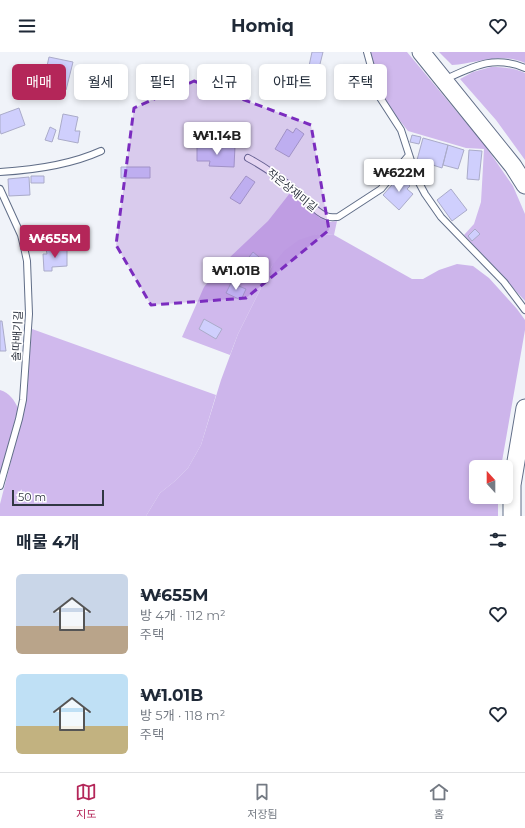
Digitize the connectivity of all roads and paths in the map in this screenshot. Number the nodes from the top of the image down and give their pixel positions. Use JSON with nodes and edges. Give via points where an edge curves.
{"nodes":[{"id":1,"x":367,"y":52,"type":"edge"},
{"id":2,"x":421,"y":52,"type":"edge"},
{"id":3,"x":525,"y":68,"type":"edge"},
{"id":4,"x":444,"y":80,"type":"junction"},
{"id":5,"x":101,"y":151,"type":"dead end"},
{"id":6,"x":409,"y":155,"type":"junction"},
{"id":7,"x":248,"y":158,"type":"dead end"},
{"id":8,"x":0,"y":172,"type":"edge"},
{"id":9,"x":525,"y":185,"type":"edge"},
{"id":10,"x":0,"y":189,"type":"edge"},
{"id":11,"x":525,"y":310,"type":"edge"},
{"id":12,"x":525,"y":408,"type":"edge"},
{"id":13,"x":0,"y":486,"type":"edge"},
{"id":14,"x":512,"y":516,"type":"edge"}],
"edges":[{"from":1,"to":6,"type":"lane","via":[[379,96],[401,130]]},
{"from":2,"to":4,"type":"street"},
{"from":3,"to":4,"type":"lane","via":[[513,63],[483,64]]},
{"from":4,"to":9,"type":"street","via":[[513,166]]},
{"from":5,"to":8,"type":"lane","via":[[71,162]]},
{"from":6,"to":7,"type":"lane","name":"작은상재미길","via":[[381,189],[338,216],[331,217],[325,216],[286,183]]},
{"from":6,"to":11,"type":"lane","via":[[417,179],[433,207],[504,282]]},
{"from":10,"to":13,"type":"lane","name":"솔따배기길","via":[[24,247],[29,314],[23,400]]},
{"from":12,"to":14,"type":"street","via":[[512,485]]}]}
